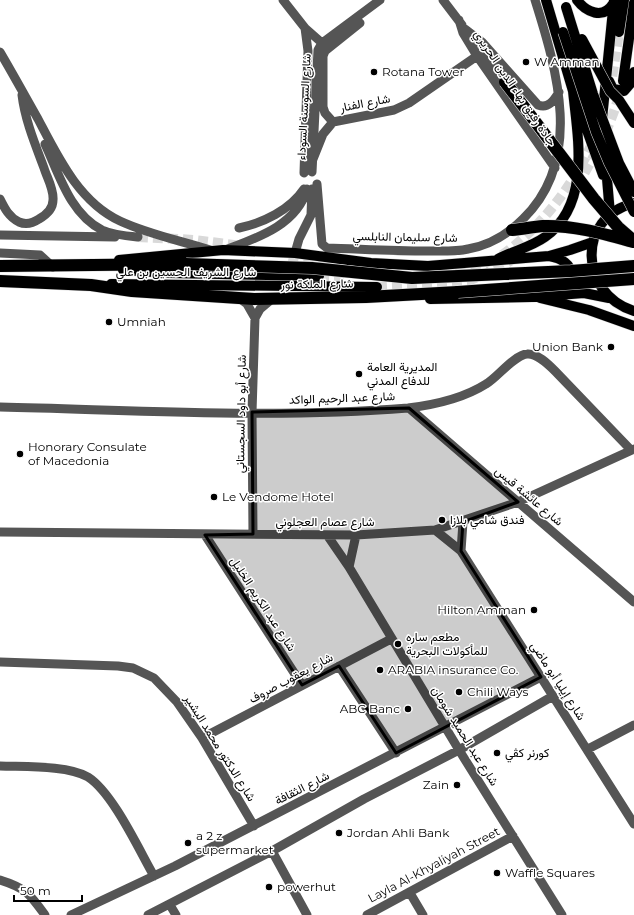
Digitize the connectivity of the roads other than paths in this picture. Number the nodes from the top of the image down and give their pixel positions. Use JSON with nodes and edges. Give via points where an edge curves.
{"nodes":[{"id":1,"x":284,"y":0,"type":"edge"},
{"id":2,"x":380,"y":0,"type":"edge"},
{"id":3,"x":389,"y":0,"type":"edge"},
{"id":4,"x":443,"y":0,"type":"edge"},
{"id":5,"x":534,"y":0,"type":"edge"},
{"id":6,"x":546,"y":0,"type":"edge"},
{"id":7,"x":550,"y":0,"type":"edge"},
{"id":8,"x":577,"y":0,"type":"edge"},
{"id":9,"x":624,"y":0,"type":"edge"},
{"id":10,"x":613,"y":2,"type":"edge"},
{"id":11,"x":564,"y":3,"type":"edge"},
{"id":12,"x":634,"y":3,"type":"edge"},
{"id":13,"x":459,"y":20,"type":"junction"},
{"id":14,"x":305,"y":28,"type":"junction"},
{"id":15,"x":465,"y":29,"type":"junction"},
{"id":16,"x":619,"y":32,"type":"tunnel mouth"},
{"id":17,"x":322,"y":43,"type":"junction"},
{"id":18,"x":0,"y":52,"type":"edge"},
{"id":19,"x":477,"y":56,"type":"junction"},
{"id":20,"x":607,"y":67,"type":"junction"},
{"id":21,"x":634,"y":72,"type":"edge"},
{"id":22,"x":505,"y":82,"type":"joint"},
{"id":23,"x":623,"y":82,"type":"tunnel mouth"},
{"id":24,"x":20,"y":88,"type":"junction"},
{"id":25,"x":573,"y":91,"type":"junction"},
{"id":26,"x":559,"y":92,"type":"junction"},
{"id":27,"x":333,"y":122,"type":"junction"},
{"id":28,"x":634,"y":123,"type":"edge"},
{"id":29,"x":313,"y":159,"type":"junction"},
{"id":30,"x":555,"y":168,"type":"junction"},
{"id":31,"x":308,"y":173,"type":"junction"},
{"id":32,"x":310,"y":187,"type":"junction"},
{"id":33,"x":608,"y":190,"type":"junction"},
{"id":34,"x":634,"y":192,"type":"edge"},
{"id":35,"x":0,"y":199,"type":"edge"},
{"id":36,"x":634,"y":203,"type":"edge"},
{"id":37,"x":634,"y":212,"type":"edge"},
{"id":38,"x":610,"y":214,"type":"junction"},
{"id":39,"x":239,"y":228,"type":"dead end"},
{"id":40,"x":512,"y":230,"type":"junction"},
{"id":41,"x":0,"y":235,"type":"edge"},
{"id":42,"x":634,"y":241,"type":"edge"},
{"id":43,"x":593,"y":242,"type":"junction"},
{"id":44,"x":218,"y":250,"type":"junction"},
{"id":45,"x":0,"y":253,"type":"edge"},
{"id":46,"x":295,"y":253,"type":"junction"},
{"id":47,"x":549,"y":256,"type":"junction"},
{"id":48,"x":493,"y":261,"type":"junction"},
{"id":49,"x":0,"y":266,"type":"edge"},
{"id":50,"x":72,"y":266,"type":"junction"},
{"id":51,"x":634,"y":266,"type":"edge"},
{"id":52,"x":53,"y":267,"type":"junction"},
{"id":53,"x":319,"y":276,"type":"tunnel mouth"},
{"id":54,"x":634,"y":279,"type":"edge"},
{"id":55,"x":2,"y":283,"type":"edge"},
{"id":56,"x":91,"y":285,"type":"junction"},
{"id":57,"x":377,"y":287,"type":"tunnel mouth"},
{"id":58,"x":553,"y":295,"type":"junction"},
{"id":59,"x":532,"y":297,"type":"junction"},
{"id":60,"x":238,"y":298,"type":"junction"},
{"id":61,"x":273,"y":298,"type":"junction"},
{"id":62,"x":366,"y":298,"type":"junction"},
{"id":63,"x":609,"y":298,"type":"junction"},
{"id":64,"x":634,"y":311,"type":"edge"},
{"id":65,"x":255,"y":318,"type":"junction"},
{"id":66,"x":634,"y":326,"type":"edge"},
{"id":67,"x":0,"y":407,"type":"edge"},
{"id":68,"x":409,"y":408,"type":"junction"},
{"id":69,"x":252,"y":412,"type":"junction"},
{"id":70,"x":632,"y":450,"type":"edge"},
{"id":71,"x":518,"y":502,"type":"junction"},
{"id":72,"x":463,"y":522,"type":"junction"},
{"id":73,"x":435,"y":530,"type":"junction"},
{"id":74,"x":0,"y":532,"type":"edge"},
{"id":75,"x":253,"y":534,"type":"junction"},
{"id":76,"x":205,"y":535,"type":"junction"},
{"id":77,"x":327,"y":535,"type":"junction"},
{"id":78,"x":356,"y":535,"type":"junction"},
{"id":79,"x":461,"y":551,"type":"junction"},
{"id":80,"x":349,"y":567,"type":"junction"},
{"id":81,"x":634,"y":602,"type":"edge"},
{"id":82,"x":391,"y":639,"type":"junction"},
{"id":83,"x":0,"y":662,"type":"edge"},
{"id":84,"x":339,"y":666,"type":"junction"},
{"id":85,"x":541,"y":677,"type":"junction"},
{"id":86,"x":302,"y":685,"type":"junction"},
{"id":87,"x":553,"y":696,"type":"junction"},
{"id":88,"x":634,"y":725,"type":"edge"},
{"id":89,"x":446,"y":728,"type":"junction"},
{"id":90,"x":202,"y":738,"type":"junction"},
{"id":91,"x":588,"y":749,"type":"junction"},
{"id":92,"x":458,"y":750,"type":"junction"},
{"id":93,"x":396,"y":753,"type":"junction"},
{"id":94,"x":0,"y":766,"type":"edge"},
{"id":95,"x":634,"y":824,"type":"edge"},
{"id":96,"x":254,"y":826,"type":"junction"},
{"id":97,"x":513,"y":836,"type":"junction"},
{"id":98,"x":272,"y":851,"type":"junction"},
{"id":99,"x":154,"y":876,"type":"junction"},
{"id":100,"x":0,"y":880,"type":"edge"},
{"id":101,"x":410,"y":893,"type":"junction"},
{"id":102,"x":170,"y":904,"type":"junction"},
{"id":103,"x":45,"y":915,"type":"edge"},
{"id":104,"x":71,"y":915,"type":"edge"},
{"id":105,"x":148,"y":915,"type":"edge"},
{"id":106,"x":176,"y":915,"type":"edge"},
{"id":107,"x":307,"y":915,"type":"edge"},
{"id":108,"x":367,"y":915,"type":"edge"},
{"id":109,"x":423,"y":915,"type":"edge"},
{"id":110,"x":562,"y":915,"type":"edge"}],
"edges":[{"from":1,"to":14,"type":"street","name":"شارع السوسنة السوداء"},
{"from":2,"to":17,"type":"street"},
{"from":3,"to":27,"type":"street","via":[[325,51],[323,107]]},
{"from":4,"to":13,"type":"street","name":"جادة رفيق بهاء الدين الحريري"},
{"from":5,"to":26,"type":"street","name":"شارع سليمان النابلسي"},
{"from":6,"to":25,"type":"main road"},
{"from":7,"to":37,"type":"main road","bridge":true,"via":[[564,32],[596,132]]},
{"from":8,"to":10,"type":"main road","via":[[594,13],[606,11]]},
{"from":9,"to":16,"type":"main road"},
{"from":10,"to":20,"type":"main road"},
{"from":11,"to":28,"type":"main road","bridge":true,"via":[[600,76]]},
{"from":11,"to":34,"type":"main road","bridge":true,"via":[[593,94],[619,163]]},
{"from":12,"to":23,"type":"main road"},
{"from":13,"to":15,"type":"street","name":"جادة رفيق بهاء الدين الحريري"},
{"from":13,"to":19,"type":"street","name":"جادة رفيق بهاء الدين الحريري","via":[[463,33]]},
{"from":14,"to":17,"type":"street","name":"شارع السوسنة السوداء"},
{"from":14,"to":31,"type":"street","name":"شارع السوسنة السوداء","via":[[308,51]]},
{"from":15,"to":22,"type":"street","name":"جادة رفيق بهاء الدين الحريري"},
{"from":15,"to":26,"type":"street","name":"جادة رفيق بهاء الدين الحريري","via":[[487,48],[538,105],[549,105]]},
{"from":17,"to":29,"type":"street","name":"شارع السوسنة السوداء","via":[[316,55]]},
{"from":18,"to":24,"type":"street"},
{"from":19,"to":27,"type":"street","name":"شارع الفنار","via":[[409,103],[394,110]]},
{"from":19,"to":30,"type":"street","name":"جادة رفيق بهاء الدين الحريري"},
{"from":20,"to":21,"type":"main road","via":[[611,87],[620,91],[630,84]]},
{"from":20,"to":33,"type":"main road","via":[[602,127]]},
{"from":22,"to":42,"type":"highway","bridge":true,"via":[[601,209]]},
{"from":24,"to":35,"type":"street","via":[[28,122],[51,185],[53,201],[43,217],[26,224],[9,215]]},
{"from":24,"to":41,"type":"street","via":[[73,204],[103,230],[138,237]]},
{"from":24,"to":44,"type":"street","via":[[63,165],[91,201],[119,221],[134,227]]},
{"from":25,"to":33,"type":"main road"},
{"from":25,"to":48,"type":"main road","via":[[579,168],[572,202],[562,220],[546,236]]},
{"from":26,"to":30,"type":"street","name":"شارع سليمان النابلسي","via":[[560,138]]},
{"from":27,"to":29,"type":"street","name":"شارع الفنار","via":[[323,134]]},
{"from":29,"to":31,"type":"street","name":"شارع السوسنة السوداء"},
{"from":30,"to":40,"type":"street","name":"شارع سليمان النابلسي","via":[[541,198]]},
{"from":31,"to":32,"type":"street","via":[[301,180]]},
{"from":31,"to":32,"type":"street","via":[[318,178]]},
{"from":32,"to":39,"type":"street","via":[[279,212],[256,224]]},
{"from":32,"to":40,"type":"street","name":"شارع سليمان النابلسي","via":[[322,244],[326,248],[456,251],[479,247]]},
{"from":32,"to":44,"type":"street","via":[[298,207],[279,226],[265,234]]},
{"from":32,"to":46,"type":"street","via":[[311,215]]},
{"from":33,"to":38,"type":"main road"},
{"from":36,"to":38,"type":"main road"},
{"from":38,"to":43,"type":"main road"},
{"from":40,"to":42,"type":"highway","bridge":true,"via":[[557,227]]},
{"from":43,"to":47,"type":"main road"},
{"from":43,"to":63,"type":"main road","via":[[593,272]]},
{"from":44,"to":46,"type":"main road"},
{"from":44,"to":50,"type":"main road"},
{"from":45,"to":52,"type":"street","via":[[40,255]]},
{"from":46,"to":48,"type":"main road","via":[[371,263],[428,266]]},
{"from":47,"to":48,"type":"main road"},
{"from":47,"to":58,"type":"main road","via":[[563,261],[572,277],[566,288]]},
{"from":49,"to":52,"type":"highway","name":"شارع الملكة نور"},
{"from":50,"to":51,"type":"highway","name":"شارع الملكة نور","bridge":true,"via":[[186,264],[312,268],[412,278]]},
{"from":50,"to":52,"type":"highway","name":"شارع الملكة نور"},
{"from":50,"to":53,"type":"main road","name":"شارع الشريف الحسين بن علي","via":[[170,273]]},
{"from":54,"to":62,"type":"highway","name":"شارع الملكة نور","bridge":true},
{"from":55,"to":56,"type":"highway","name":"شارع الملكة نور"},
{"from":56,"to":57,"type":"main road","name":"شارع الشريف الحسين بن علي","via":[[134,283]]},
{"from":56,"to":60,"type":"highway","name":"شارع الملكة نور","via":[[132,291]]},
{"from":58,"to":59,"type":"main road"},
{"from":58,"to":63,"type":"main road","via":[[584,293]]},
{"from":59,"to":62,"type":"main road"},
{"from":59,"to":66,"type":"main road","via":[[589,310]]},
{"from":60,"to":61,"type":"highway","name":"شارع الملكة نور"},
{"from":60,"to":65,"type":"street","via":[[247,304]]},
{"from":61,"to":62,"type":"highway","name":"شارع الملكة نور"},
{"from":61,"to":65,"type":"street","via":[[260,309]]},
{"from":63,"to":64,"type":"main road"},
{"from":65,"to":69,"type":"street","name":"شارع أبو داود السجستاني"},
{"from":67,"to":69,"type":"street","name":"شارع عبد الرحيم الواكد"},
{"from":68,"to":69,"type":"street","name":"شارع عبد الرحيم الواكد"},
{"from":68,"to":70,"type":"street","name":"شارع عبد الرحيم الواكد","via":[[473,391],[487,384],[521,356],[529,354],[545,362],[555,371]]},
{"from":68,"to":71,"type":"street","name":"شارع عائشة قيس"},
{"from":69,"to":75,"type":"street","name":"شارع أبو داود السجستاني"},
{"from":70,"to":71,"type":"street","name":"شارع عصام العجلوني"},
{"from":71,"to":72,"type":"street","name":"شارع عصام العجلوني"},
{"from":71,"to":81,"type":"street","name":"شارع عائشة قيس"},
{"from":72,"to":73,"type":"street","name":"شارع عصام العجلوني"},
{"from":72,"to":79,"type":"street"},
{"from":73,"to":78,"type":"street","name":"شارع عصام العجلوني"},
{"from":73,"to":79,"type":"street","name":"شارع إيليا أبو ماضي"},
{"from":74,"to":76,"type":"street","name":"شارع عصام العجلوني"},
{"from":75,"to":76,"type":"street","name":"شارع عصام العجلوني"},
{"from":75,"to":77,"type":"street","name":"شارع عصام العجلوني"},
{"from":76,"to":86,"type":"street","name":"شارع عبد الكريم الخليل"},
{"from":77,"to":78,"type":"street","name":"شارع عصام العجلوني"},
{"from":77,"to":80,"type":"street","name":"شارع عبد الحميد شومان"},
{"from":78,"to":80,"type":"street"},
{"from":79,"to":85,"type":"street","name":"شارع إيليا أبو ماضي"},
{"from":80,"to":82,"type":"street","name":"شارع عبد الحميد شومان"},
{"from":82,"to":84,"type":"street","name":"شارع يعقوب صروف"},
{"from":82,"to":89,"type":"street","name":"شارع عبد الحميد شومان"},
{"from":83,"to":90,"type":"street","name":"شارع الدكتور محمد البشير","via":[[111,665],[143,672],[166,689]]},
{"from":84,"to":86,"type":"street","name":"شارع يعقوب صروف"},
{"from":84,"to":93,"type":"street"},
{"from":85,"to":87,"type":"street","name":"شارع إيليا أبو ماضي"},
{"from":85,"to":89,"type":"street","name":"شارع الثقافة"},
{"from":86,"to":90,"type":"street","name":"شارع يعقوب صروف"},
{"from":87,"to":91,"type":"street","name":"شارع إيليا أبو ماضي"},
{"from":87,"to":92,"type":"street"},
{"from":88,"to":91,"type":"street"},
{"from":89,"to":92,"type":"street","name":"شارع عبد الحميد شومان"},
{"from":89,"to":93,"type":"street","name":"شارع الثقافة"},
{"from":90,"to":96,"type":"street","name":"شارع الدكتور محمد البشير"},
{"from":91,"to":95,"type":"street","name":"شارع إيليا أبو ماضي"},
{"from":92,"to":97,"type":"street","name":"شارع عبد الحميد شومان"},
{"from":92,"to":98,"type":"street","via":[[364,798]]},
{"from":93,"to":96,"type":"street","name":"شارع الثقافة"},
{"from":94,"to":99,"type":"street","via":[[59,770],[88,778],[108,798]]},
{"from":96,"to":99,"type":"street","name":"شارع الثقافة"},
{"from":97,"to":101,"type":"street","name":"Layla Al-Khyaliyah Street"},
{"from":97,"to":110,"type":"street","name":"شارع عبد الحميد شومان"},
{"from":98,"to":102,"type":"street"},
{"from":98,"to":107,"type":"street"},
{"from":99,"to":104,"type":"street","name":"شارع الثقافة"},
{"from":100,"to":103,"type":"street","via":[[16,885],[30,894]]},
{"from":101,"to":108,"type":"street","name":"Layla Al-Khyaliyah Street"},
{"from":101,"to":109,"type":"street"},
{"from":102,"to":105,"type":"street"},
{"from":102,"to":106,"type":"street"}]}
